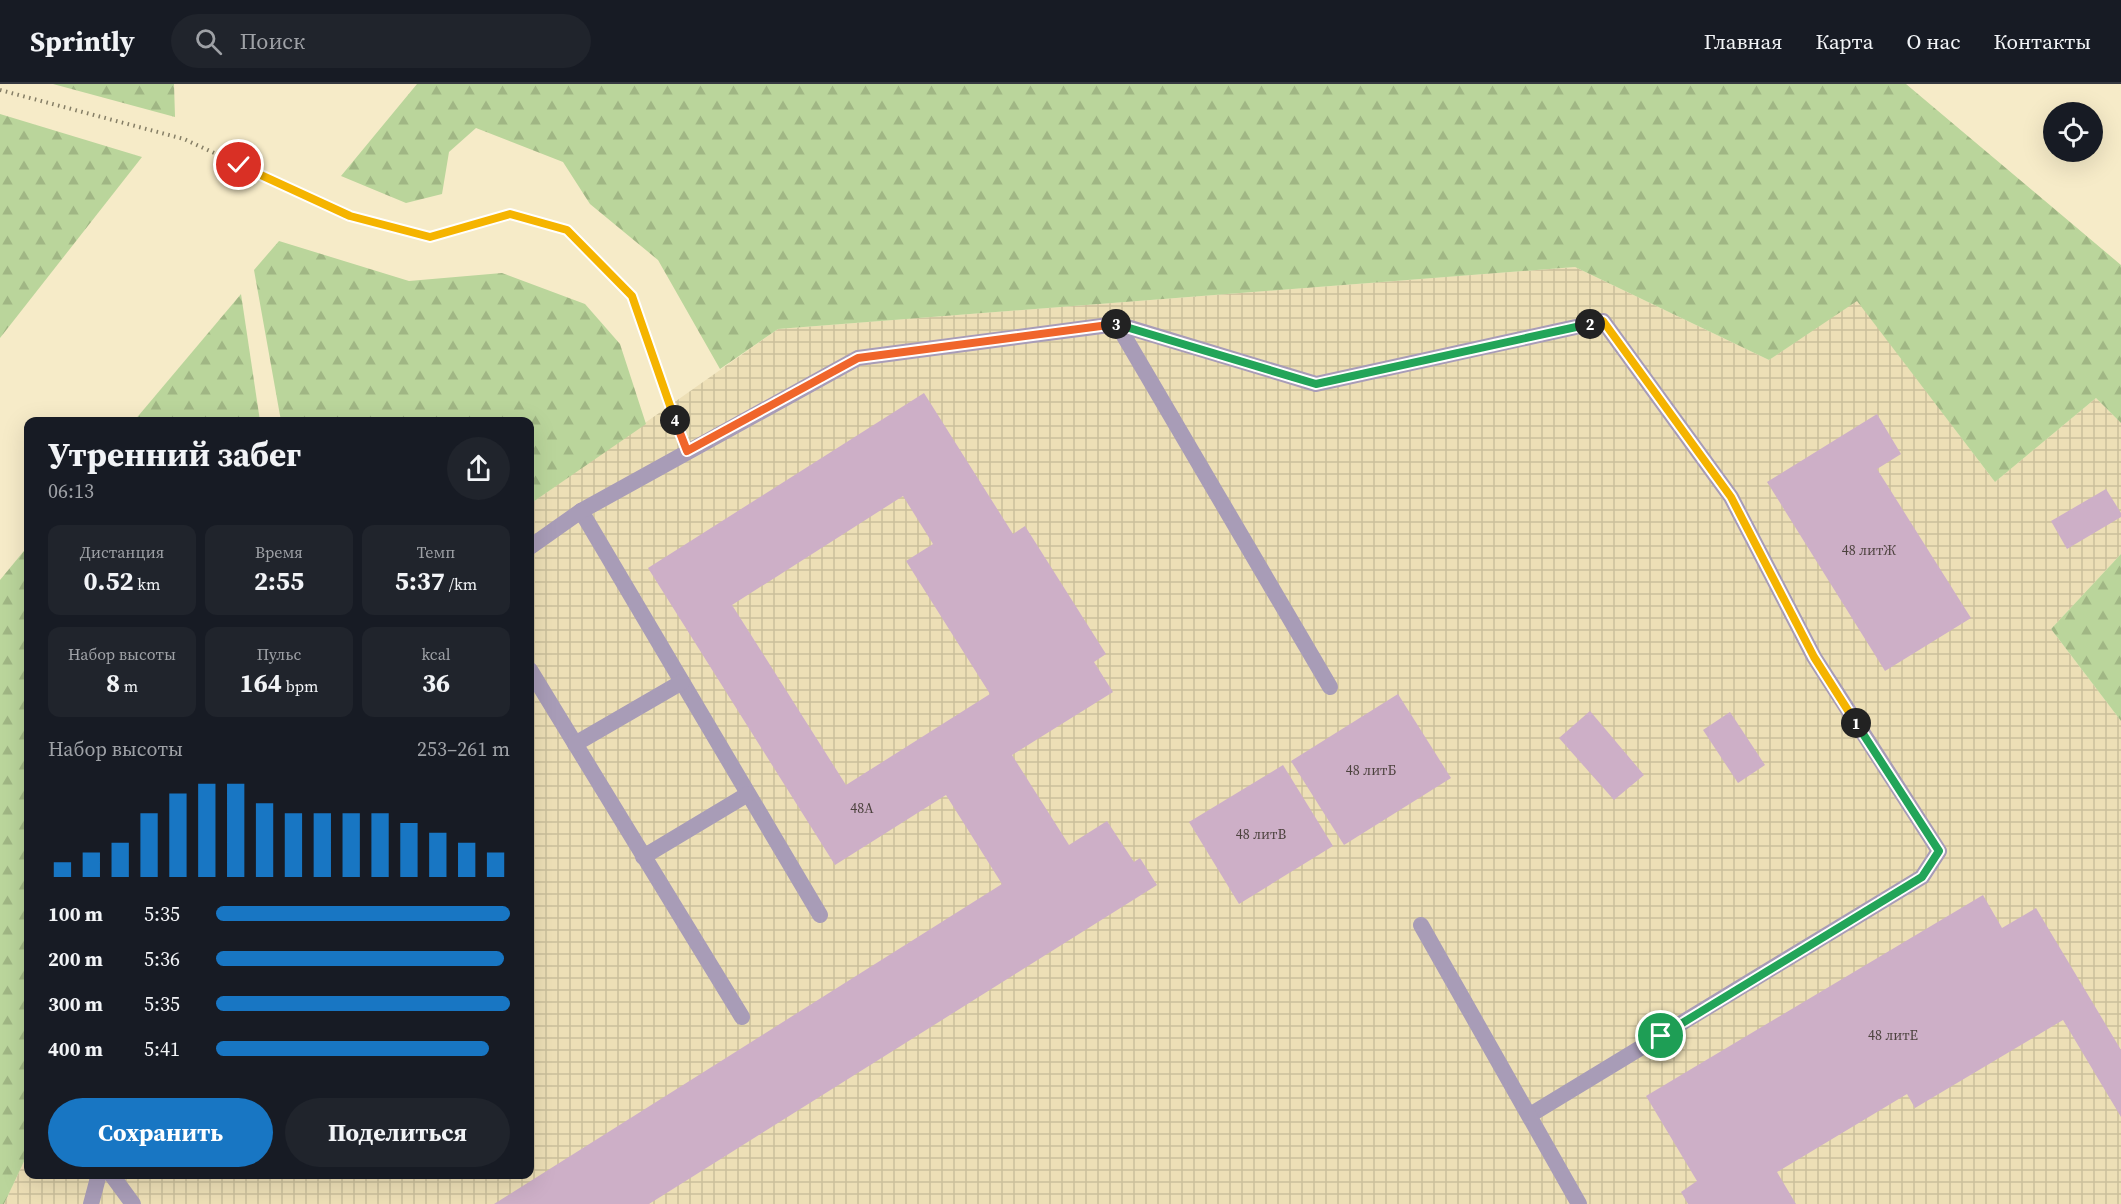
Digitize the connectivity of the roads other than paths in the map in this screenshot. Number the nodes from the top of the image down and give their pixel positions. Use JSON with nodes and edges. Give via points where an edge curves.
{"nodes":[{"id":1,"x":1117,"y":324,"type":"junction"},
{"id":2,"x":581,"y":511,"type":"junction"},
{"id":3,"x":534,"y":544,"type":"edge"},
{"id":4,"x":534,"y":677,"type":"edge"},
{"id":5,"x":682,"y":682,"type":"junction"},
{"id":6,"x":1330,"y":687,"type":"dead end"},
{"id":7,"x":575,"y":744,"type":"junction"},
{"id":8,"x":748,"y":794,"type":"junction"},
{"id":9,"x":644,"y":857,"type":"junction"},
{"id":10,"x":820,"y":915,"type":"dead end"},
{"id":11,"x":1421,"y":925,"type":"dead end"},
{"id":12,"x":742,"y":1017,"type":"dead end"},
{"id":13,"x":1530,"y":1115,"type":"junction"},
{"id":14,"x":98,"y":1179,"type":"edge"},
{"id":15,"x":115,"y":1179,"type":"edge"},
{"id":16,"x":91,"y":1204,"type":"edge"},
{"id":17,"x":133,"y":1204,"type":"edge"},
{"id":18,"x":1579,"y":1204,"type":"edge"}],
"edges":[{"from":1,"to":2,"type":"lane","via":[[858,358]]},
{"from":1,"to":6,"type":"lane"},
{"from":1,"to":13,"type":"lane","via":[[1316,384],[1603,321],[1731,497],[1814,657],[1939,851],[1922,877]]},
{"from":2,"to":3,"type":"lane"},
{"from":2,"to":5,"type":"lane"},
{"from":4,"to":7,"type":"lane"},
{"from":5,"to":7,"type":"lane"},
{"from":5,"to":8,"type":"lane"},
{"from":7,"to":9,"type":"lane"},
{"from":8,"to":9,"type":"lane"},
{"from":8,"to":10,"type":"lane"},
{"from":9,"to":12,"type":"lane"},
{"from":11,"to":13,"type":"lane"},
{"from":13,"to":18,"type":"lane"},
{"from":14,"to":16,"type":"lane"},
{"from":15,"to":17,"type":"lane"}]}
